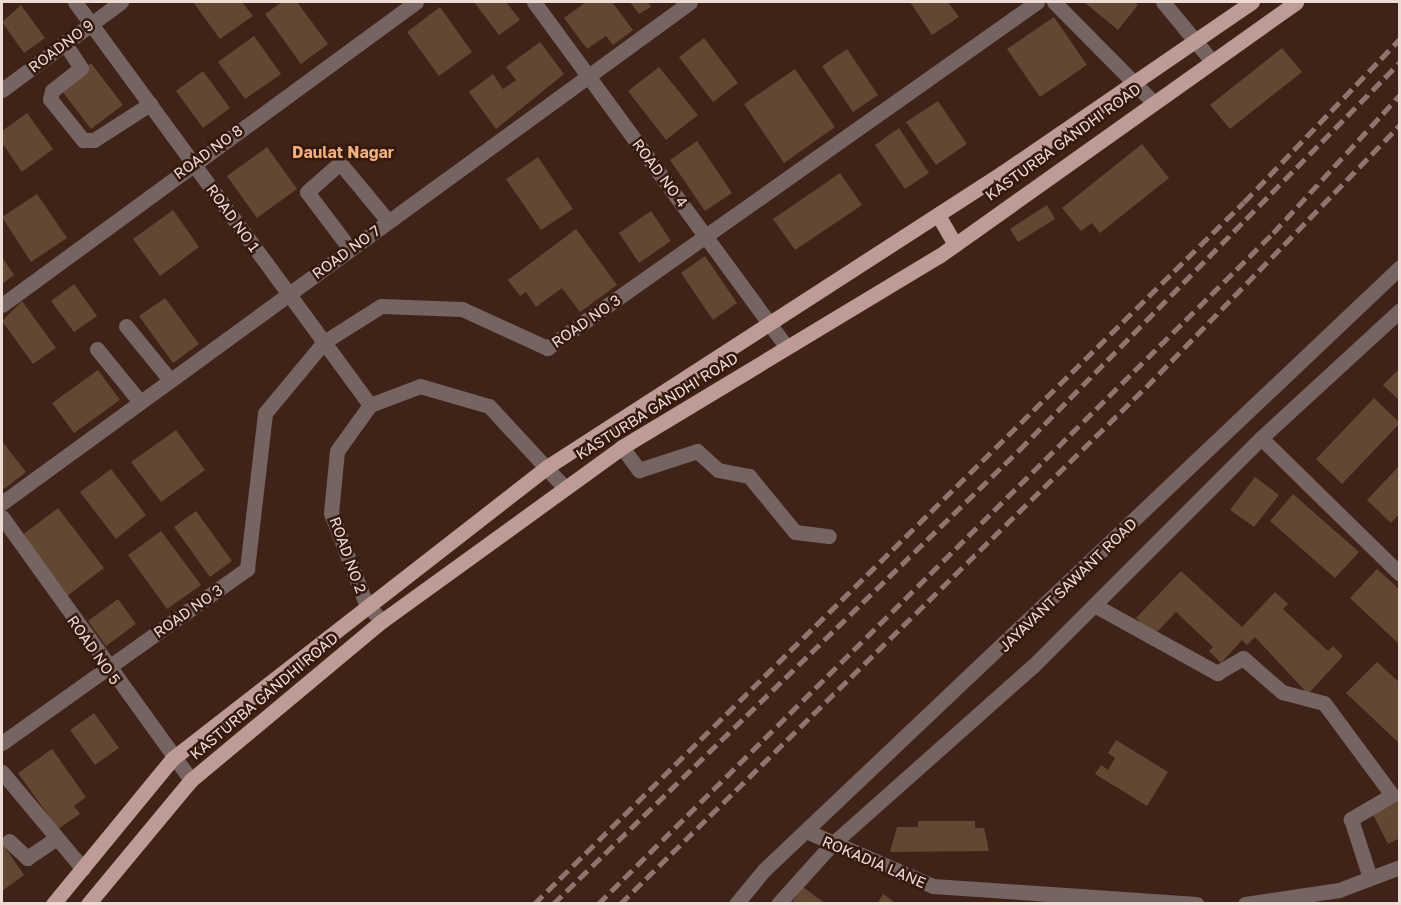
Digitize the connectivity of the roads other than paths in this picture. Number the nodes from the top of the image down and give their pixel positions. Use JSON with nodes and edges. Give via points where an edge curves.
{"nodes":[{"id":1,"x":75,"y":2,"type":"edge"},
{"id":2,"x":121,"y":2,"type":"edge"},
{"id":3,"x":416,"y":2,"type":"edge"},
{"id":4,"x":534,"y":2,"type":"edge"},
{"id":5,"x":690,"y":2,"type":"edge"},
{"id":6,"x":1037,"y":2,"type":"edge"},
{"id":7,"x":1054,"y":2,"type":"edge"},
{"id":8,"x":1163,"y":2,"type":"edge"},
{"id":9,"x":1252,"y":2,"type":"edge"},
{"id":10,"x":1296,"y":2,"type":"edge"},
{"id":11,"x":91,"y":23,"type":"junction"},
{"id":12,"x":1197,"y":39,"type":"junction"},
{"id":13,"x":64,"y":42,"type":"junction"},
{"id":14,"x":1211,"y":60,"type":"junction"},
{"id":15,"x":586,"y":77,"type":"junction"},
{"id":16,"x":1133,"y":78,"type":"junction"},
{"id":17,"x":2,"y":90,"type":"edge"},
{"id":18,"x":1151,"y":100,"type":"junction"},
{"id":19,"x":150,"y":104,"type":"junction"},
{"id":20,"x":193,"y":163,"type":"junction"},
{"id":21,"x":938,"y":215,"type":"junction"},
{"id":22,"x":386,"y":218,"type":"junction"},
{"id":23,"x":708,"y":237,"type":"junction"},
{"id":24,"x":955,"y":244,"type":"junction"},
{"id":25,"x":346,"y":245,"type":"junction"},
{"id":26,"x":1400,"y":267,"type":"edge"},
{"id":27,"x":289,"y":294,"type":"junction"},
{"id":28,"x":2,"y":305,"type":"edge"},
{"id":29,"x":1400,"y":310,"type":"edge"},
{"id":30,"x":770,"y":323,"type":"junction"},
{"id":31,"x":126,"y":326,"type":"dead end"},
{"id":32,"x":324,"y":342,"type":"junction"},
{"id":33,"x":786,"y":346,"type":"junction"},
{"id":34,"x":97,"y":349,"type":"dead end"},
{"id":35,"x":167,"y":377,"type":"junction"},
{"id":36,"x":137,"y":399,"type":"junction"},
{"id":37,"x":370,"y":405,"type":"junction"},
{"id":38,"x":1262,"y":438,"type":"junction"},
{"id":39,"x":622,"y":447,"type":"junction"},
{"id":40,"x":547,"y":467,"type":"junction"},
{"id":41,"x":564,"y":487,"type":"junction"},
{"id":42,"x":2,"y":503,"type":"edge"},
{"id":43,"x":2,"y":517,"type":"edge"},
{"id":44,"x":829,"y":536,"type":"dead end"},
{"id":45,"x":1400,"y":573,"type":"edge"},
{"id":46,"x":366,"y":604,"type":"junction"},
{"id":47,"x":1094,"y":605,"type":"junction"},
{"id":48,"x":382,"y":621,"type":"junction"},
{"id":49,"x":107,"y":668,"type":"junction"},
{"id":50,"x":2,"y":743,"type":"edge"},
{"id":51,"x":172,"y":759,"type":"junction"},
{"id":52,"x":3,"y":776,"type":"edge"},
{"id":53,"x":191,"y":780,"type":"junction"},
{"id":54,"x":806,"y":831,"type":"junction"},
{"id":55,"x":54,"y":838,"type":"junction"},
{"id":56,"x":9,"y":841,"type":"dead end"},
{"id":57,"x":830,"y":846,"type":"junction"},
{"id":58,"x":1400,"y":867,"type":"edge"},
{"id":59,"x":83,"y":869,"type":"junction"},
{"id":60,"x":1370,"y":878,"type":"junction"},
{"id":61,"x":70,"y":884,"type":"junction"},
{"id":62,"x":53,"y":903,"type":"edge"},
{"id":63,"x":87,"y":903,"type":"edge"},
{"id":64,"x":736,"y":903,"type":"edge"},
{"id":65,"x":778,"y":903,"type":"edge"},
{"id":66,"x":1196,"y":903,"type":"edge"},
{"id":67,"x":1245,"y":903,"type":"edge"}],
"edges":[{"from":1,"to":11,"type":"street","name":"ROAD NO 1"},
{"from":2,"to":11,"type":"street","name":"ROADNO 9"},
{"from":3,"to":20,"type":"street","name":"ROAD NO 8"},
{"from":4,"to":15,"type":"street","name":"ROAD NO 4"},
{"from":5,"to":15,"type":"street","name":"ROAD NO 7"},
{"from":6,"to":23,"type":"street","name":"ROAD NO 3"},
{"from":7,"to":16,"type":"street"},
{"from":8,"to":12,"type":"street"},
{"from":9,"to":12,"type":"main road","name":"KASTURBA GANDHI ROAD"},
{"from":10,"to":14,"type":"main road","name":"KASTURBA GANDHI ROAD"},
{"from":11,"to":13,"type":"street","name":"ROADNO 9"},
{"from":11,"to":19,"type":"street","name":"ROAD NO 1"},
{"from":12,"to":14,"type":"street"},
{"from":12,"to":16,"type":"main road","name":"KASTURBA GANDHI ROAD"},
{"from":13,"to":17,"type":"street","name":"ROADNO 9"},
{"from":13,"to":19,"type":"street","via":[[81,68],[52,91],[50,99],[83,140],[94,140]]},
{"from":14,"to":18,"type":"main road","name":"KASTURBA GANDHI ROAD"},
{"from":15,"to":22,"type":"street","name":"ROAD NO 7"},
{"from":15,"to":23,"type":"street","name":"ROAD NO 4"},
{"from":16,"to":18,"type":"street"},
{"from":16,"to":21,"type":"main road","name":"KASTURBA GANDHI ROAD"},
{"from":18,"to":24,"type":"main road","name":"KASTURBA GANDHI ROAD"},
{"from":19,"to":20,"type":"street","name":"ROAD NO 1"},
{"from":20,"to":27,"type":"street","name":"ROAD NO 1"},
{"from":20,"to":28,"type":"street","name":"ROAD NO 8"},
{"from":21,"to":24,"type":"main road"},
{"from":21,"to":30,"type":"main road","name":"KASTURBA GANDHI ROAD"},
{"from":22,"to":25,"type":"street","name":"ROAD NO 7"},
{"from":22,"to":25,"type":"street","via":[[340,163],[307,192]]},
{"from":23,"to":30,"type":"street","name":"ROAD NO 4"},
{"from":23,"to":32,"type":"street","name":"ROAD NO 3","via":[[547,348],[462,309],[381,306]]},
{"from":24,"to":33,"type":"main road","name":"KASTURBA GANDHI ROAD"},
{"from":25,"to":27,"type":"street","name":"ROAD NO 7"},
{"from":26,"to":54,"type":"street","name":"JAYAVANT SAWANT ROAD"},
{"from":27,"to":32,"type":"street","name":"ROAD NO 1"},
{"from":27,"to":35,"type":"street","name":"ROAD NO 7"},
{"from":29,"to":38,"type":"street","name":"JAYAVANT SAWANT ROAD"},
{"from":30,"to":33,"type":"street","name":"ROAD NO 4"},
{"from":30,"to":40,"type":"main road","name":"KASTURBA GANDHI ROAD"},
{"from":31,"to":35,"type":"street"},
{"from":32,"to":37,"type":"street","name":"ROAD NO 1"},
{"from":32,"to":49,"type":"street","name":"ROAD NO 3","via":[[265,413],[247,569]]},
{"from":33,"to":39,"type":"main road","name":"KASTURBA GANDHI ROAD"},
{"from":34,"to":36,"type":"street"},
{"from":35,"to":36,"type":"street","name":"ROAD NO 7"},
{"from":36,"to":42,"type":"street","name":"ROAD NO 7"},
{"from":37,"to":40,"type":"street","via":[[420,386],[489,406]]},
{"from":37,"to":46,"type":"street","name":"ROAD NO 2","via":[[337,451],[331,513]]},
{"from":38,"to":45,"type":"street"},
{"from":38,"to":47,"type":"street","name":"JAYAVANT SAWANT ROAD"},
{"from":39,"to":41,"type":"main road","name":"KASTURBA GANDHI ROAD"},
{"from":39,"to":44,"type":"street","via":[[639,470],[698,451],[718,470],[749,476],[795,532]]},
{"from":40,"to":41,"type":"street"},
{"from":40,"to":46,"type":"main road","name":"KASTURBA GANDHI ROAD"},
{"from":41,"to":48,"type":"main road","name":"KASTURBA GANDHI ROAD"},
{"from":43,"to":49,"type":"street","name":"ROAD NO 5"},
{"from":46,"to":48,"type":"street","name":"ROAD NO 2"},
{"from":46,"to":51,"type":"main road","name":"KASTURBA GANDHI ROAD"},
{"from":47,"to":57,"type":"street","name":"JAYAVANT SAWANT ROAD"},
{"from":47,"to":60,"type":"street","via":[[1216,673],[1242,658],[1282,692],[1324,703],[1392,795],[1351,819]]},
{"from":48,"to":53,"type":"main road","name":"KASTURBA GANDHI ROAD"},
{"from":49,"to":50,"type":"street","name":"ROAD NO 3"},
{"from":49,"to":51,"type":"street","name":"ROAD NO 5"},
{"from":51,"to":53,"type":"street","name":"ROAD NO 5"},
{"from":51,"to":59,"type":"main road","name":"KASTURBA GANDHI ROAD"},
{"from":52,"to":55,"type":"street"},
{"from":53,"to":63,"type":"main road","name":"KASTURBA GANDHI ROAD"},
{"from":54,"to":57,"type":"street","name":"ROKADIA LANE"},
{"from":54,"to":64,"type":"street","name":"JAYAVANT SAWANT ROAD"},
{"from":55,"to":56,"type":"street","via":[[27,858]]},
{"from":55,"to":59,"type":"street"},
{"from":57,"to":65,"type":"street","name":"JAYAVANT SAWANT ROAD"},
{"from":57,"to":66,"type":"street","name":"ROKADIA LANE","via":[[933,886]]},
{"from":58,"to":60,"type":"street"},
{"from":59,"to":61,"type":"main road","name":"KASTURBA GANDHI ROAD"},
{"from":60,"to":67,"type":"street","via":[[1289,902]]},
{"from":61,"to":62,"type":"main road","name":"KASTURBA GANDHI ROAD"},
{"from":61,"to":63,"type":"main road"}]}
